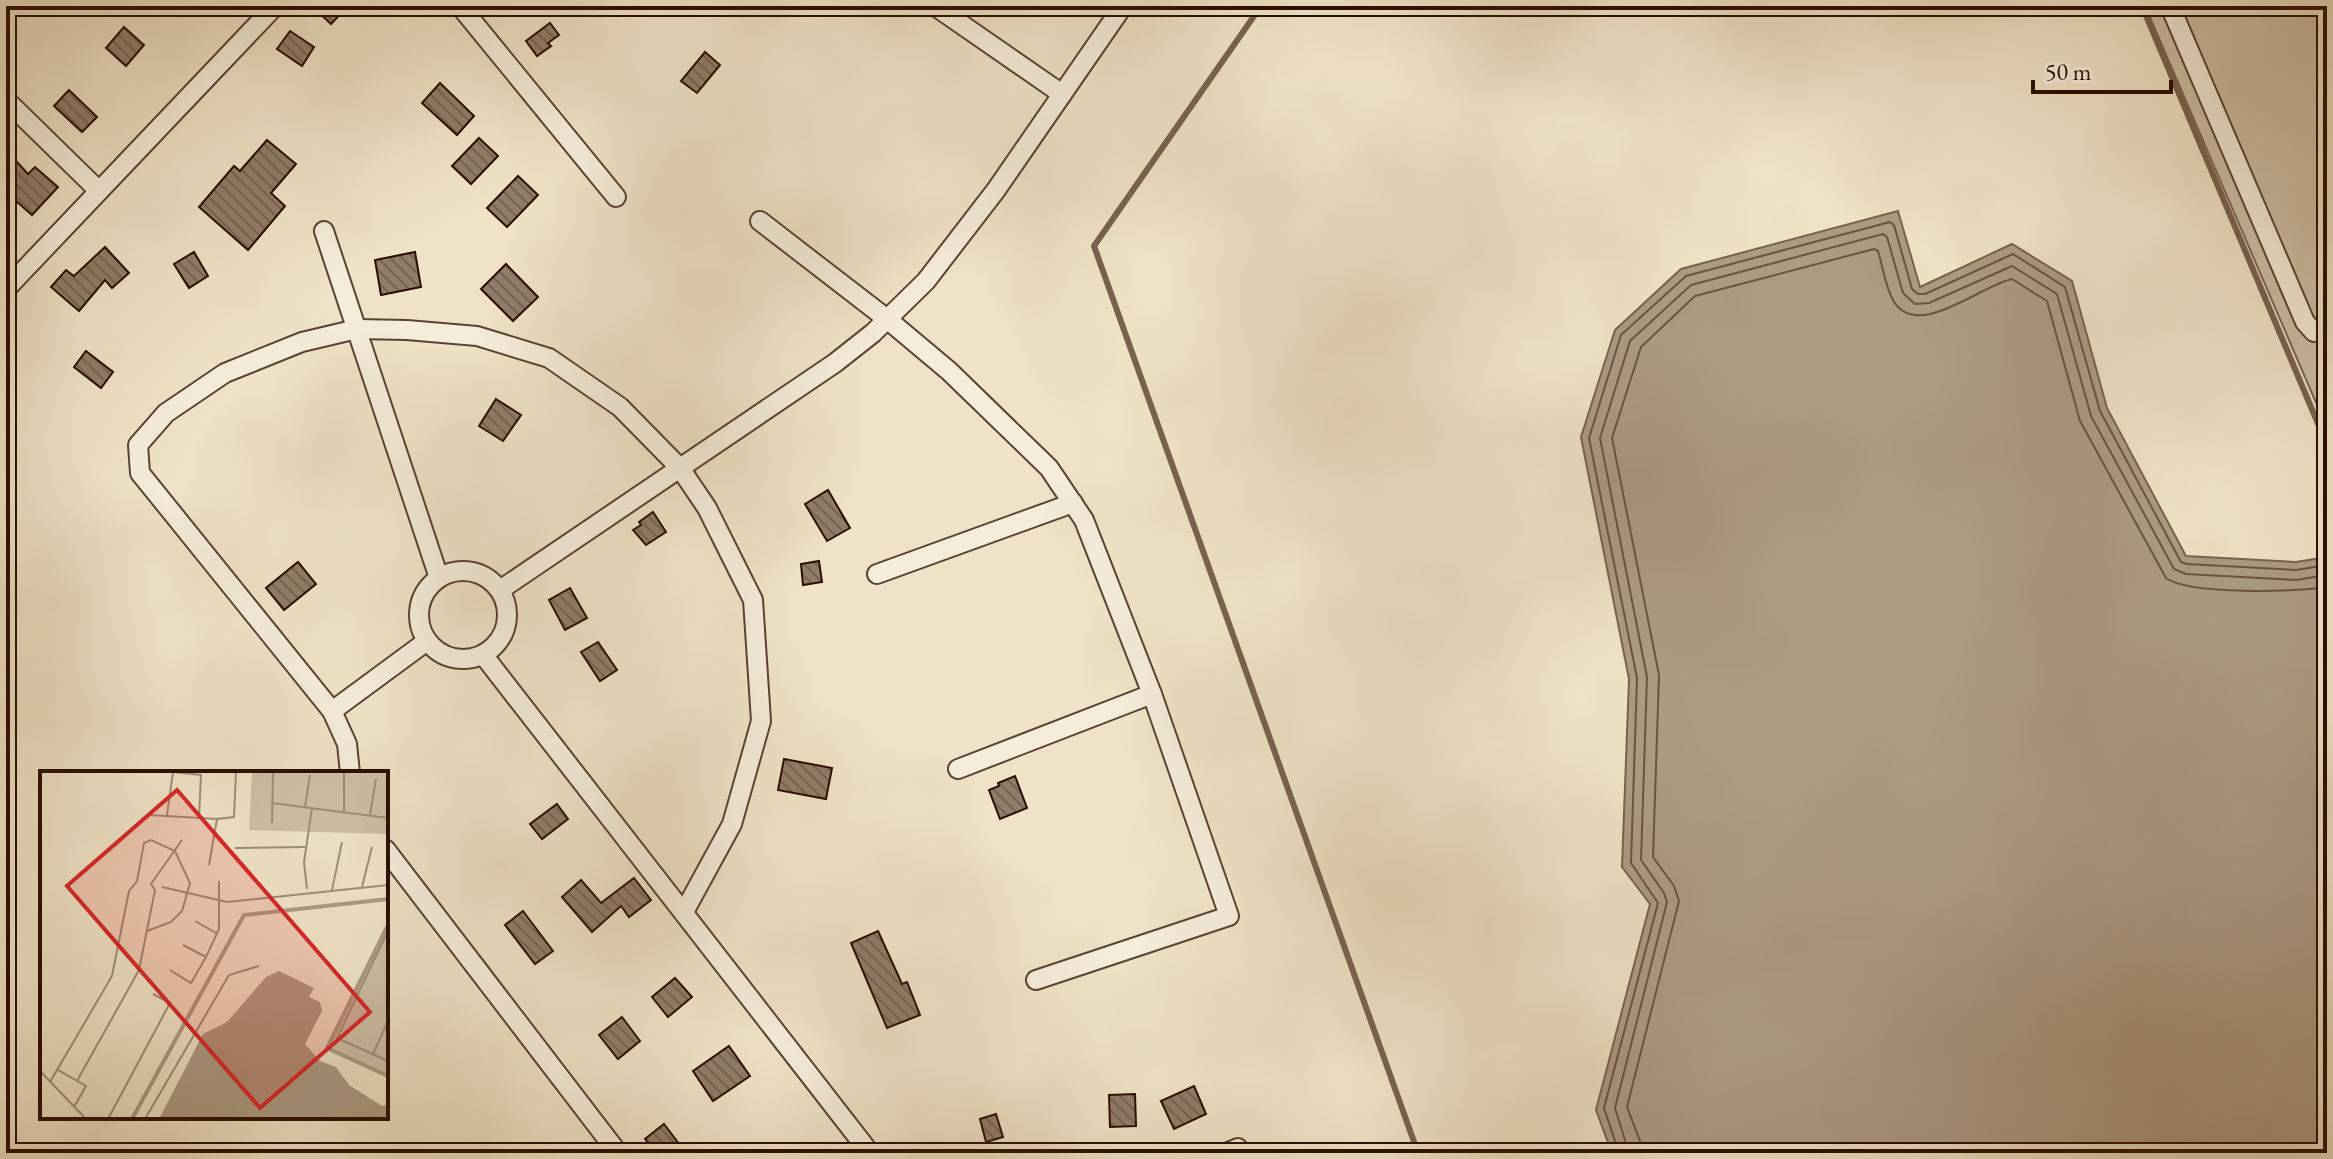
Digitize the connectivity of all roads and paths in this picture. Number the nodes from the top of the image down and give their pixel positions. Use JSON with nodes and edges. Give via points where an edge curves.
{"nodes":[{"id":1,"x":275,"y":6,"type":"edge"},
{"id":2,"x":460,"y":6,"type":"edge"},
{"id":3,"x":935,"y":6,"type":"edge"},
{"id":4,"x":1123,"y":6,"type":"edge"},
{"id":5,"x":2170,"y":6,"type":"edge"},
{"id":6,"x":1062,"y":94,"type":"junction"},
{"id":7,"x":6,"y":100,"type":"edge"},
{"id":8,"x":99,"y":191,"type":"junction"},
{"id":9,"x":616,"y":197,"type":"dead end"},
{"id":10,"x":760,"y":221,"type":"dead end"},
{"id":11,"x":324,"y":231,"type":"dead end"},
{"id":12,"x":6,"y":289,"type":"edge"},
{"id":13,"x":887,"y":319,"type":"junction"},
{"id":14,"x":357,"y":329,"type":"junction"},
{"id":15,"x":2327,"y":330,"type":"edge"},
{"id":16,"x":680,"y":468,"type":"junction"},
{"id":17,"x":1073,"y":503,"type":"junction"},
{"id":18,"x":877,"y":574,"type":"dead end"},
{"id":19,"x":439,"y":578,"type":"junction"},
{"id":20,"x":500,"y":590,"type":"junction"},
{"id":21,"x":427,"y":641,"type":"junction"},
{"id":22,"x":484,"y":656,"type":"junction"},
{"id":23,"x":1152,"y":694,"type":"junction"},
{"id":24,"x":332,"y":711,"type":"junction"},
{"id":25,"x":958,"y":769,"type":"dead end"},
{"id":26,"x":350,"y":771,"type":"edge"},
{"id":27,"x":388,"y":853,"type":"edge"},
{"id":28,"x":684,"y":912,"type":"junction"},
{"id":29,"x":1036,"y":980,"type":"dead end"},
{"id":30,"x":618,"y":1153,"type":"edge"},
{"id":31,"x":870,"y":1153,"type":"edge"},
{"id":32,"x":1226,"y":1153,"type":"edge"},
{"id":33,"x":1240,"y":1153,"type":"edge"}],
"edges":[{"from":1,"to":8,"type":"street"},
{"from":2,"to":9,"type":"street"},
{"from":3,"to":6,"type":"street"},
{"from":4,"to":6,"type":"street"},
{"from":5,"to":15,"type":"street","via":[[2305,322],[2314,332]]},
{"from":6,"to":13,"type":"street","via":[[926,281]]},
{"from":7,"to":8,"type":"street"},
{"from":8,"to":12,"type":"street"},
{"from":10,"to":13,"type":"street"},
{"from":11,"to":14,"type":"street"},
{"from":13,"to":16,"type":"street","via":[[835,363]]},
{"from":13,"to":17,"type":"street","via":[[1049,468]]},
{"from":14,"to":16,"type":"street","via":[[477,336],[549,358],[620,407]]},
{"from":14,"to":19,"type":"street"},
{"from":14,"to":24,"type":"street","via":[[302,342],[225,373],[166,413],[138,445],[140,473]]},
{"from":16,"to":20,"type":"street"},
{"from":16,"to":28,"type":"street","via":[[707,508],[753,600],[761,721],[732,824]]},
{"from":17,"to":18,"type":"street"},
{"from":17,"to":23,"type":"street"},
{"from":19,"to":20,"type":"street","via":[[460,571],[483,575]]},
{"from":19,"to":21,"type":"street","via":[[423,596],[419,619]]},
{"from":20,"to":22,"type":"street","via":[[508,614],[502,638]]},
{"from":21,"to":22,"type":"street","via":[[452,659]]},
{"from":21,"to":24,"type":"street"},
{"from":22,"to":28,"type":"street"},
{"from":23,"to":25,"type":"street"},
{"from":23,"to":29,"type":"street","via":[[1229,916]]},
{"from":24,"to":26,"type":"street","via":[[347,744]]},
{"from":27,"to":30,"type":"street"},
{"from":28,"to":31,"type":"street"},
{"from":32,"to":33,"type":"street","via":[[1238,1148]]}]}
